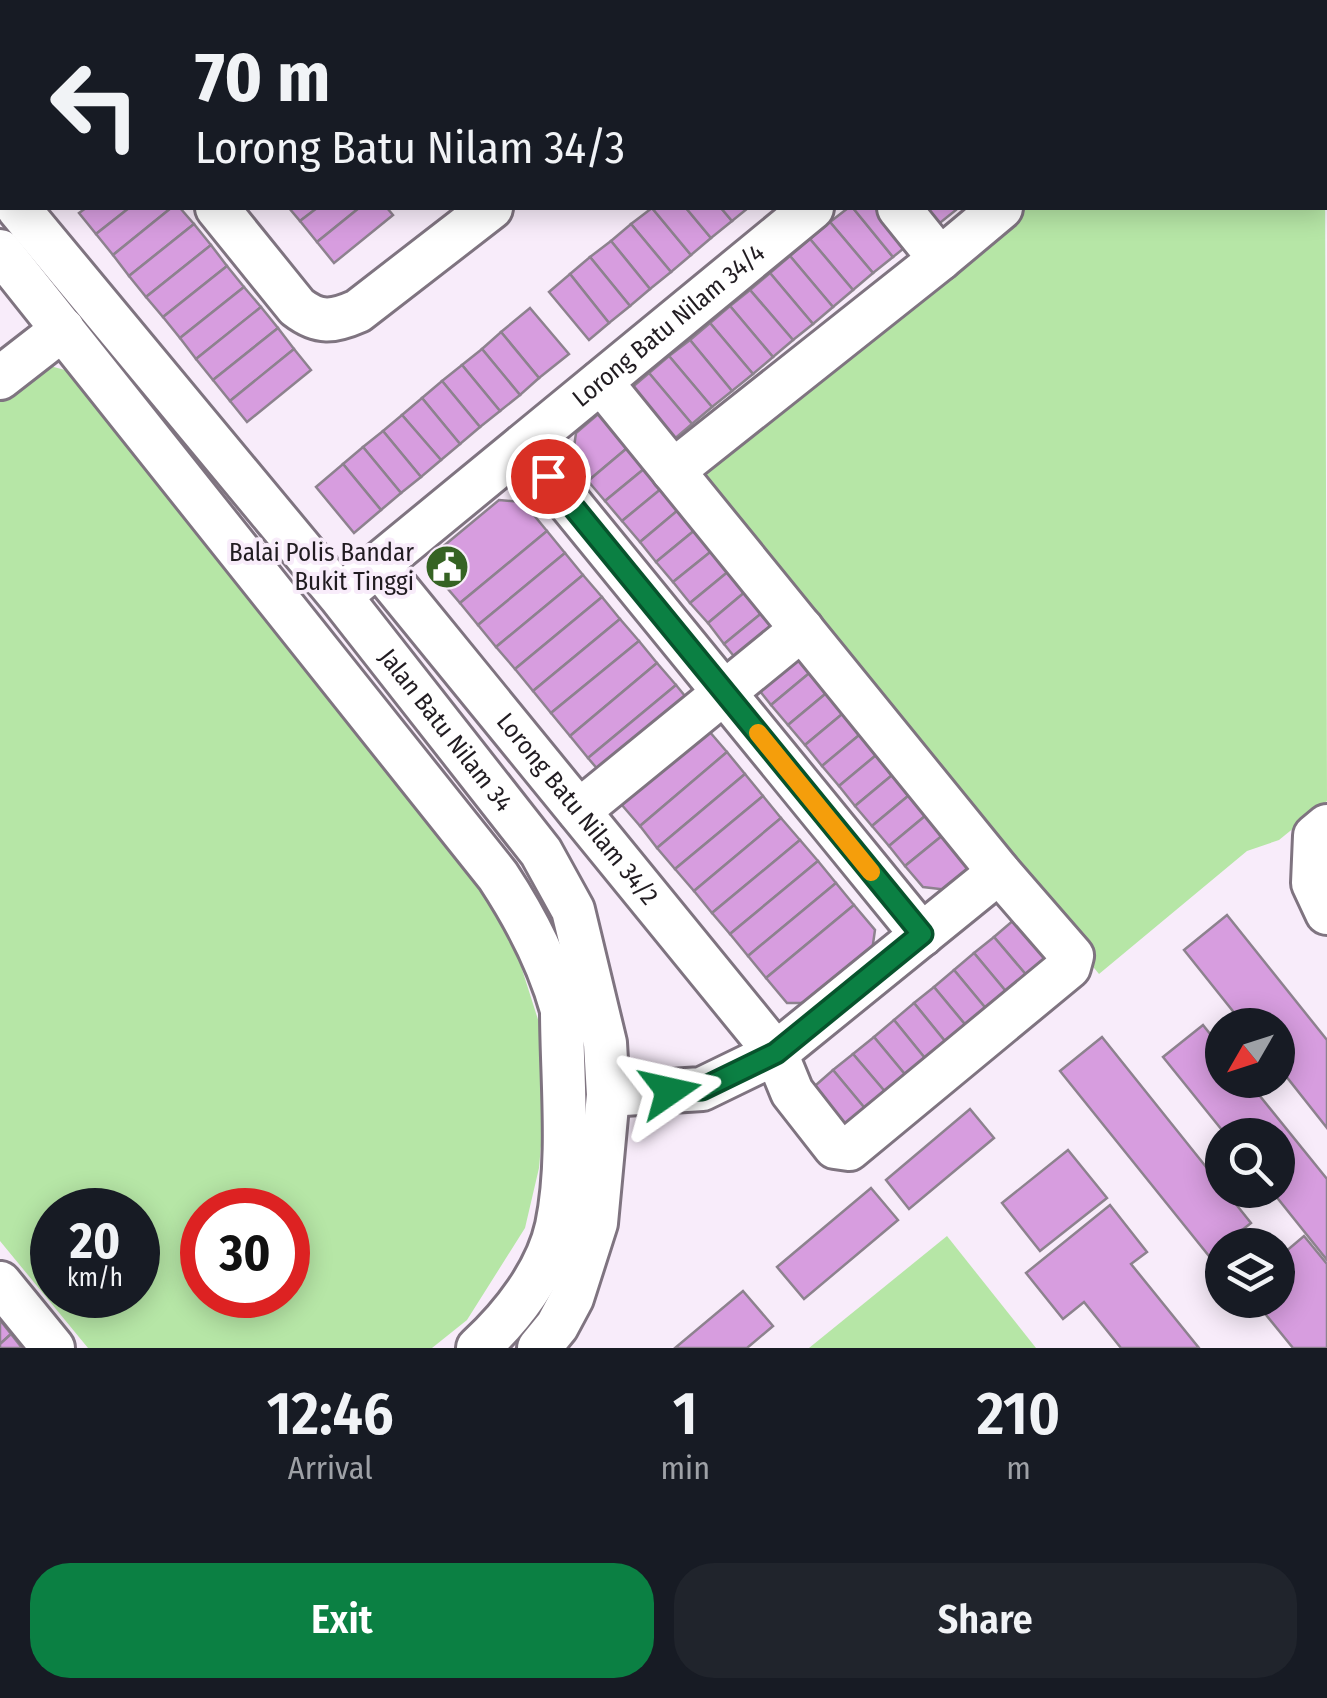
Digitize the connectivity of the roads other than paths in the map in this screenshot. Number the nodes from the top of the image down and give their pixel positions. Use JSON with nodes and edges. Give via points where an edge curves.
{"nodes":[{"id":1,"x":20,"y":210,"type":"edge"},
{"id":2,"x":219,"y":210,"type":"edge"},
{"id":3,"x":488,"y":210,"type":"edge"},
{"id":4,"x":810,"y":210,"type":"edge"},
{"id":5,"x":901,"y":210,"type":"edge"},
{"id":6,"x":999,"y":210,"type":"edge"},
{"id":7,"x":0,"y":251,"type":"edge"},
{"id":8,"x":940,"y":258,"type":"junction"},
{"id":9,"x":72,"y":273,"type":"junction"},
{"id":10,"x":62,"y":329,"type":"junction"},
{"id":11,"x":121,"y":333,"type":"junction"},
{"id":12,"x":0,"y":378,"type":"edge"},
{"id":13,"x":601,"y":382,"type":"junction"},
{"id":14,"x":523,"y":446,"type":"junction"},
{"id":15,"x":674,"y":470,"type":"junction"},
{"id":16,"x":378,"y":565,"type":"junction"},
{"id":17,"x":340,"y":596,"type":"junction"},
{"id":18,"x":802,"y":629,"type":"junction"},
{"id":19,"x":724,"y":692,"type":"junction"},
{"id":20,"x":579,"y":811,"type":"junction"},
{"id":21,"x":1321,"y":831,"type":"edge"},
{"id":22,"x":999,"y":872,"type":"junction"},
{"id":23,"x":1327,"y":913,"type":"edge"},
{"id":24,"x":922,"y":934,"type":"junction"},
{"id":25,"x":562,"y":1010,"type":"junction"},
{"id":26,"x":776,"y":1053,"type":"junction"},
{"id":27,"x":608,"y":1095,"type":"junction"},
{"id":28,"x":562,"y":1163,"type":"junction"},
{"id":29,"x":0,"y":1283,"type":"edge"},
{"id":30,"x":53,"y":1348,"type":"edge"},
{"id":31,"x":478,"y":1348,"type":"edge"},
{"id":32,"x":539,"y":1348,"type":"edge"}],
"edges":[{"from":1,"to":9,"type":"street","name":"Jalan Batu Nilam 34"},
{"from":2,"to":3,"type":"street","via":[[297,307],[323,321],[358,311]]},
{"from":4,"to":13,"type":"street","name":"Lorong Batu Nilam 34/4"},
{"from":5,"to":8,"type":"street"},
{"from":6,"to":8,"type":"street"},
{"from":7,"to":10,"type":"street","name":"Jalan Batu Nilam 34"},
{"from":8,"to":15,"type":"street"},
{"from":9,"to":10,"type":"street"},
{"from":9,"to":11,"type":"street","name":"Jalan Batu Nilam 34"},
{"from":10,"to":11,"type":"street"},
{"from":10,"to":12,"type":"street"},
{"from":10,"to":25,"type":"street","name":"Jalan Batu Nilam 34","via":[[498,876],[518,906]]},
{"from":11,"to":17,"type":"street","name":"Jalan Batu Nilam 34"},
{"from":13,"to":14,"type":"street","name":"Lorong Batu Nilam 34/4"},
{"from":13,"to":15,"type":"street"},
{"from":14,"to":16,"type":"street","name":"Lorong Batu Nilam 34/4"},
{"from":14,"to":19,"type":"street"},
{"from":15,"to":18,"type":"street"},
{"from":16,"to":17,"type":"street","name":"Lorong Batu Nilam 34/4"},
{"from":16,"to":20,"type":"street","name":"Lorong Batu Nilam 34/2"},
{"from":17,"to":27,"type":"street","name":"Jalan Batu Nilam 34","via":[[560,883],[599,1013]]},
{"from":18,"to":19,"type":"street"},
{"from":18,"to":22,"type":"street"},
{"from":19,"to":20,"type":"street"},
{"from":19,"to":24,"type":"street"},
{"from":20,"to":26,"type":"street","name":"Lorong Batu Nilam 34/2"},
{"from":21,"to":23,"type":"street","via":[[1313,883]]},
{"from":22,"to":24,"type":"street"},
{"from":22,"to":26,"type":"street","name":"Lorong Batu Nilam 34/2","via":[[1072,956],[1069,967],[849,1149],[835,1147],[792,1092]]},
{"from":24,"to":26,"type":"street"},
{"from":25,"to":27,"type":"street"},
{"from":25,"to":28,"type":"street","name":"Jalan Batu Nilam 34"},
{"from":26,"to":27,"type":"street","via":[[702,1089]]},
{"from":27,"to":28,"type":"street"},
{"from":27,"to":32,"type":"street","name":"Jalan Batu Nilam 34","via":[[596,1223],[572,1298]]},
{"from":28,"to":31,"type":"street","name":"Jalan Batu Nilam 34","via":[[556,1226],[544,1264]]},
{"from":29,"to":30,"type":"street"}]}
